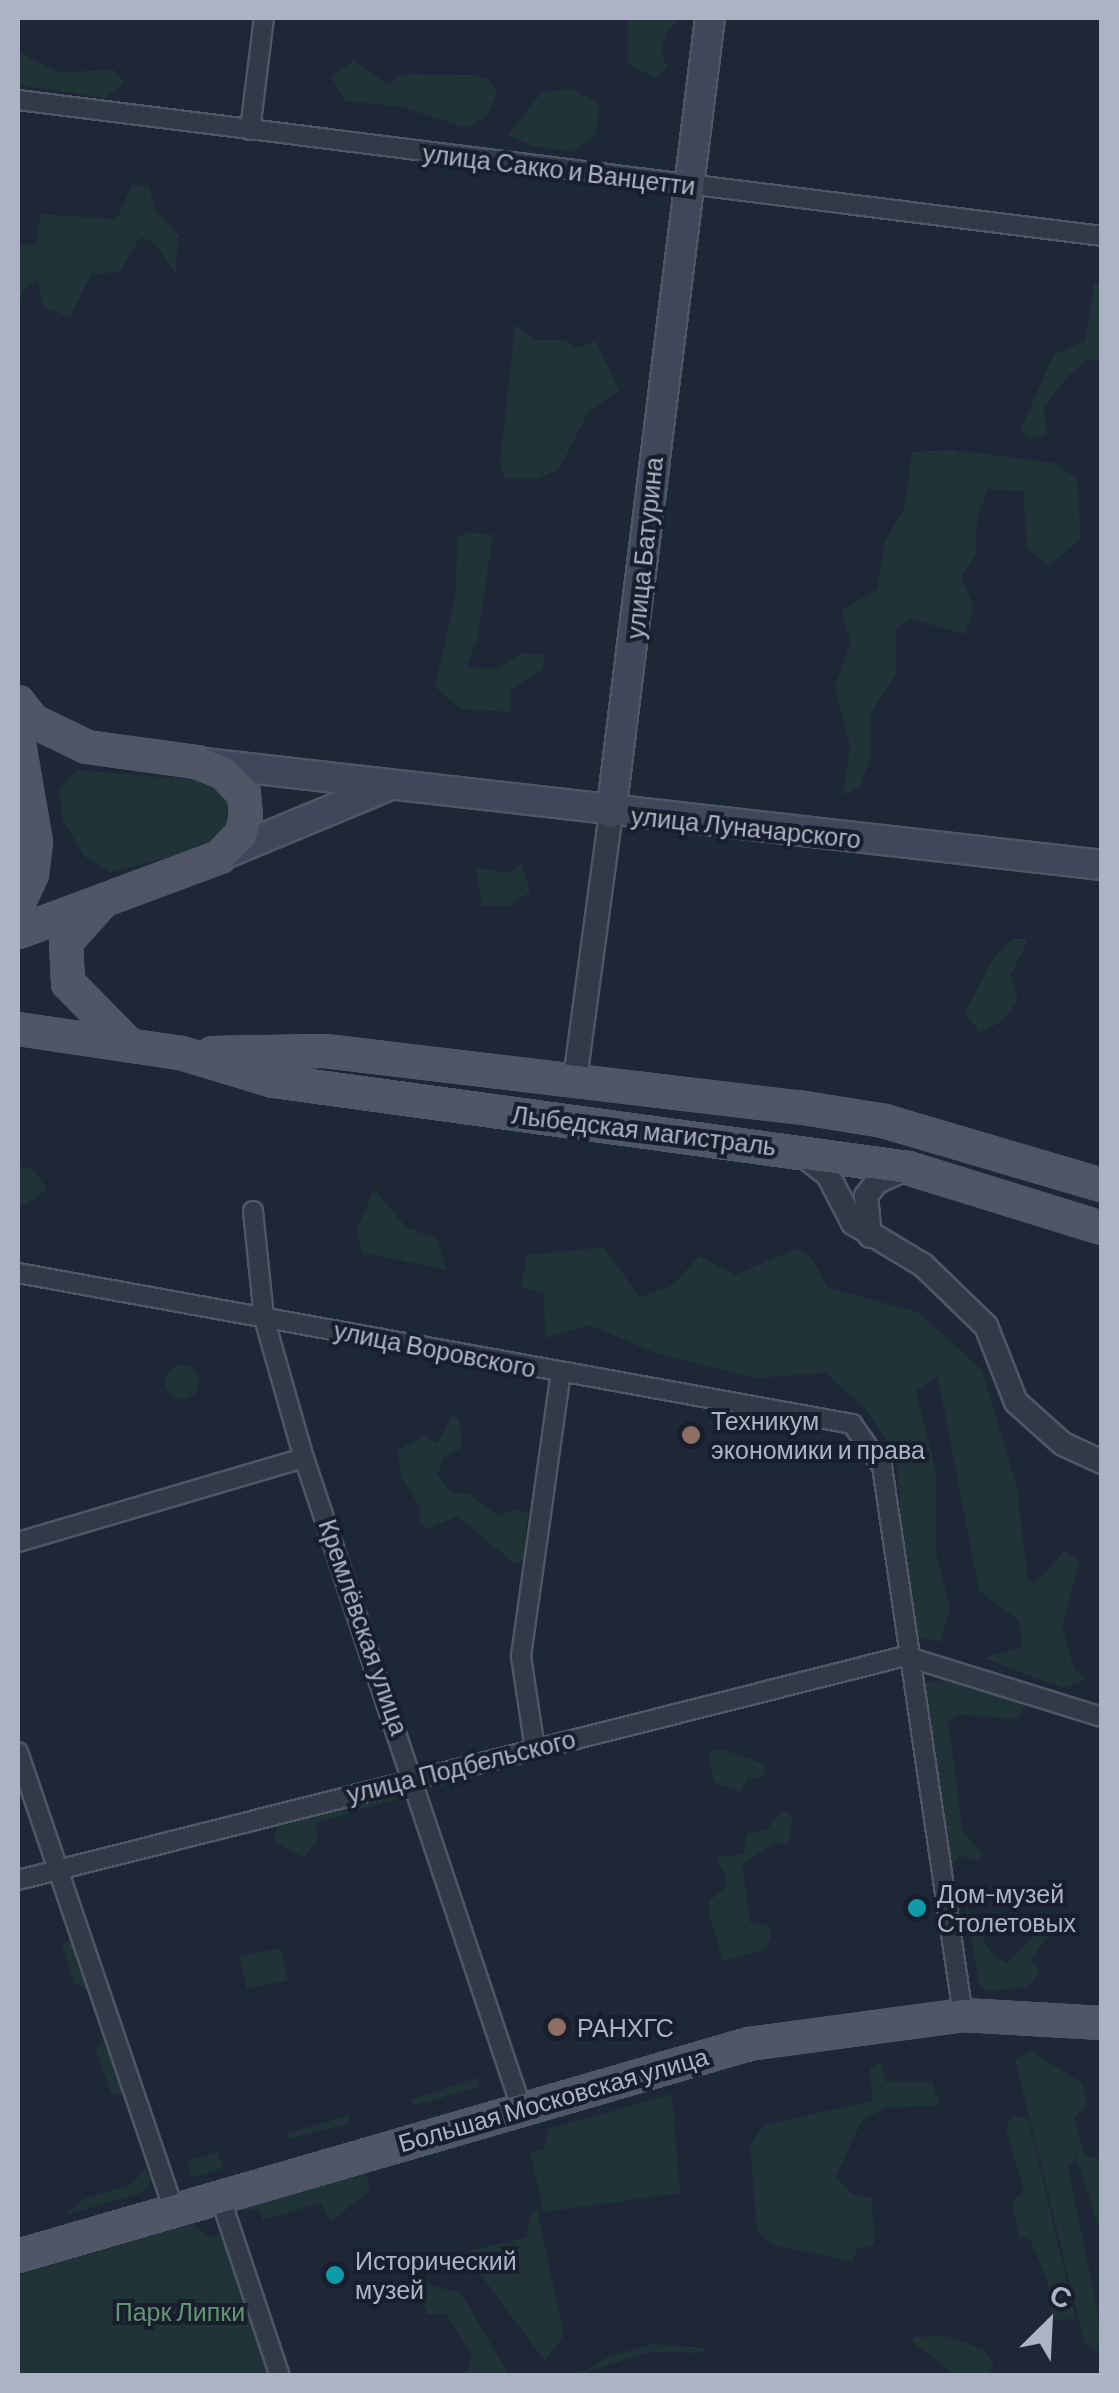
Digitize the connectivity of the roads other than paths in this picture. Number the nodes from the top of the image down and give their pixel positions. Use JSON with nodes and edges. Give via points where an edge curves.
{"nodes":[{"id":1,"x":264,"y":18,"type":"edge"},
{"id":2,"x":710,"y":18,"type":"edge"},
{"id":3,"x":18,"y":100,"type":"edge"},
{"id":4,"x":250,"y":130,"type":"junction"},
{"id":5,"x":689,"y":185,"type":"junction"},
{"id":6,"x":1102,"y":236,"type":"edge"},
{"id":7,"x":18,"y":702,"type":"edge"},
{"id":8,"x":18,"y":738,"type":"edge"},
{"id":9,"x":197,"y":762,"type":"junction"},
{"id":10,"x":392,"y":785,"type":"junction"},
{"id":11,"x":611,"y":813,"type":"junction"},
{"id":12,"x":220,"y":856,"type":"junction"},
{"id":13,"x":1102,"y":864,"type":"edge"},
{"id":14,"x":110,"y":896,"type":"junction"},
{"id":15,"x":18,"y":904,"type":"edge"},
{"id":16,"x":18,"y":932,"type":"edge"},
{"id":17,"x":18,"y":1028,"type":"edge"},
{"id":18,"x":128,"y":1044,"type":"junction"},
{"id":19,"x":181,"y":1054,"type":"junction"},
{"id":20,"x":575,"y":1078,"type":"junction"},
{"id":21,"x":793,"y":1147,"type":"junction"},
{"id":22,"x":908,"y":1168,"type":"junction"},
{"id":23,"x":1102,"y":1186,"type":"edge"},
{"id":24,"x":253,"y":1211,"type":"dead end"},
{"id":25,"x":1102,"y":1228,"type":"edge"},
{"id":26,"x":870,"y":1236,"type":"junction"},
{"id":27,"x":18,"y":1273,"type":"edge"},
{"id":28,"x":264,"y":1318,"type":"junction"},
{"id":29,"x":561,"y":1373,"type":"junction"},
{"id":30,"x":304,"y":1458,"type":"junction"},
{"id":31,"x":1102,"y":1462,"type":"edge"},
{"id":32,"x":18,"y":1542,"type":"edge"},
{"id":33,"x":905,"y":1656,"type":"junction"},
{"id":34,"x":1102,"y":1716,"type":"edge"},
{"id":35,"x":535,"y":1749,"type":"junction"},
{"id":36,"x":18,"y":1752,"type":"edge"},
{"id":37,"x":414,"y":1776,"type":"junction"},
{"id":38,"x":58,"y":1869,"type":"junction"},
{"id":39,"x":18,"y":1880,"type":"edge"},
{"id":40,"x":962,"y":2015,"type":"junction"},
{"id":41,"x":1102,"y":2023,"type":"edge"},
{"id":42,"x":521,"y":2107,"type":"junction"},
{"id":43,"x":220,"y":2197,"type":"junction"},
{"id":44,"x":174,"y":2210,"type":"junction"},
{"id":45,"x":18,"y":2256,"type":"edge"},
{"id":46,"x":280,"y":2376,"type":"edge"}],
"edges":[{"from":1,"to":4,"type":"street"},
{"from":2,"to":5,"type":"main road","name":"улица Батурина"},
{"from":3,"to":4,"type":"street","name":"улица Сакко и Ванцетти"},
{"from":4,"to":5,"type":"street","name":"улица Сакко и Ванцетти"},
{"from":5,"to":6,"type":"street","name":"улица Сакко и Ванцетти"},
{"from":5,"to":11,"type":"main road","name":"улица Батурина"},
{"from":7,"to":9,"type":"main road","name":"улица Луначарского","via":[[33,720],[87,747]]},
{"from":8,"to":15,"type":"main road","via":[[36,842],[32,874]]},
{"from":9,"to":10,"type":"main road","name":"улица Луначарского"},
{"from":9,"to":12,"type":"main road","via":[[234,779],[244,794],[241,834]]},
{"from":10,"to":11,"type":"main road","name":"улица Луначарского"},
{"from":10,"to":12,"type":"main road","name":"улица Луначарского"},
{"from":11,"to":13,"type":"main road","name":"улица Луначарского"},
{"from":11,"to":20,"type":"street","name":"улица Батурина"},
{"from":12,"to":14,"type":"main road","name":"улица Луначарского"},
{"from":14,"to":16,"type":"main road","name":"улица Луначарского"},
{"from":14,"to":18,"type":"main road","via":[[78,922],[64,960],[84,1005]]},
{"from":17,"to":18,"type":"main road","name":"Лыбедская магистраль"},
{"from":18,"to":19,"type":"main road","name":"Лыбедская магистраль"},
{"from":19,"to":20,"type":"main road","name":"Лыбедская магистраль","via":[[325,1051]]},
{"from":19,"to":21,"type":"main road","name":"Лыбедская магистраль","via":[[274,1081]]},
{"from":20,"to":23,"type":"main road","name":"Лыбедская магистраль","via":[[884,1122]]},
{"from":21,"to":22,"type":"main road","name":"Лыбедская магистраль"},
{"from":21,"to":26,"type":"street","via":[[828,1175],[853,1223]]},
{"from":22,"to":25,"type":"main road","name":"Лыбедская магистраль"},
{"from":22,"to":26,"type":"street","via":[[877,1182],[866,1196]]},
{"from":24,"to":28,"type":"street","name":"Кремлёвская улица"},
{"from":26,"to":31,"type":"street","via":[[923,1266],[986,1326],[1016,1402],[1063,1444]]},
{"from":27,"to":28,"type":"street","name":"улица Воровского"},
{"from":28,"to":29,"type":"street","name":"улица Воровского"},
{"from":28,"to":30,"type":"street","name":"Кремлёвская улица"},
{"from":29,"to":33,"type":"street","name":"улица Воровского","via":[[852,1424],[882,1466]]},
{"from":29,"to":35,"type":"street","via":[[521,1656]]},
{"from":30,"to":32,"type":"street"},
{"from":30,"to":37,"type":"street","name":"Кремлёвская улица"},
{"from":33,"to":34,"type":"street"},
{"from":33,"to":35,"type":"street","name":"улица Подбельского"},
{"from":33,"to":40,"type":"street"},
{"from":35,"to":37,"type":"street","name":"улица Подбельского"},
{"from":36,"to":38,"type":"street"},
{"from":37,"to":38,"type":"street","name":"улица Подбельского"},
{"from":37,"to":42,"type":"street","name":"Кремлёвская улица"},
{"from":38,"to":39,"type":"street","name":"улица Подбельского"},
{"from":38,"to":44,"type":"street"},
{"from":40,"to":41,"type":"main road","name":"Большая Московская улица"},
{"from":40,"to":42,"type":"main road","name":"Большая Московская улица","via":[[749,2044]]},
{"from":42,"to":43,"type":"main road","name":"Большая Московская улица"},
{"from":43,"to":44,"type":"main road","name":"Большая Московская улица"},
{"from":43,"to":46,"type":"street"},
{"from":44,"to":45,"type":"main road","name":"Большая Московская улица"}]}
